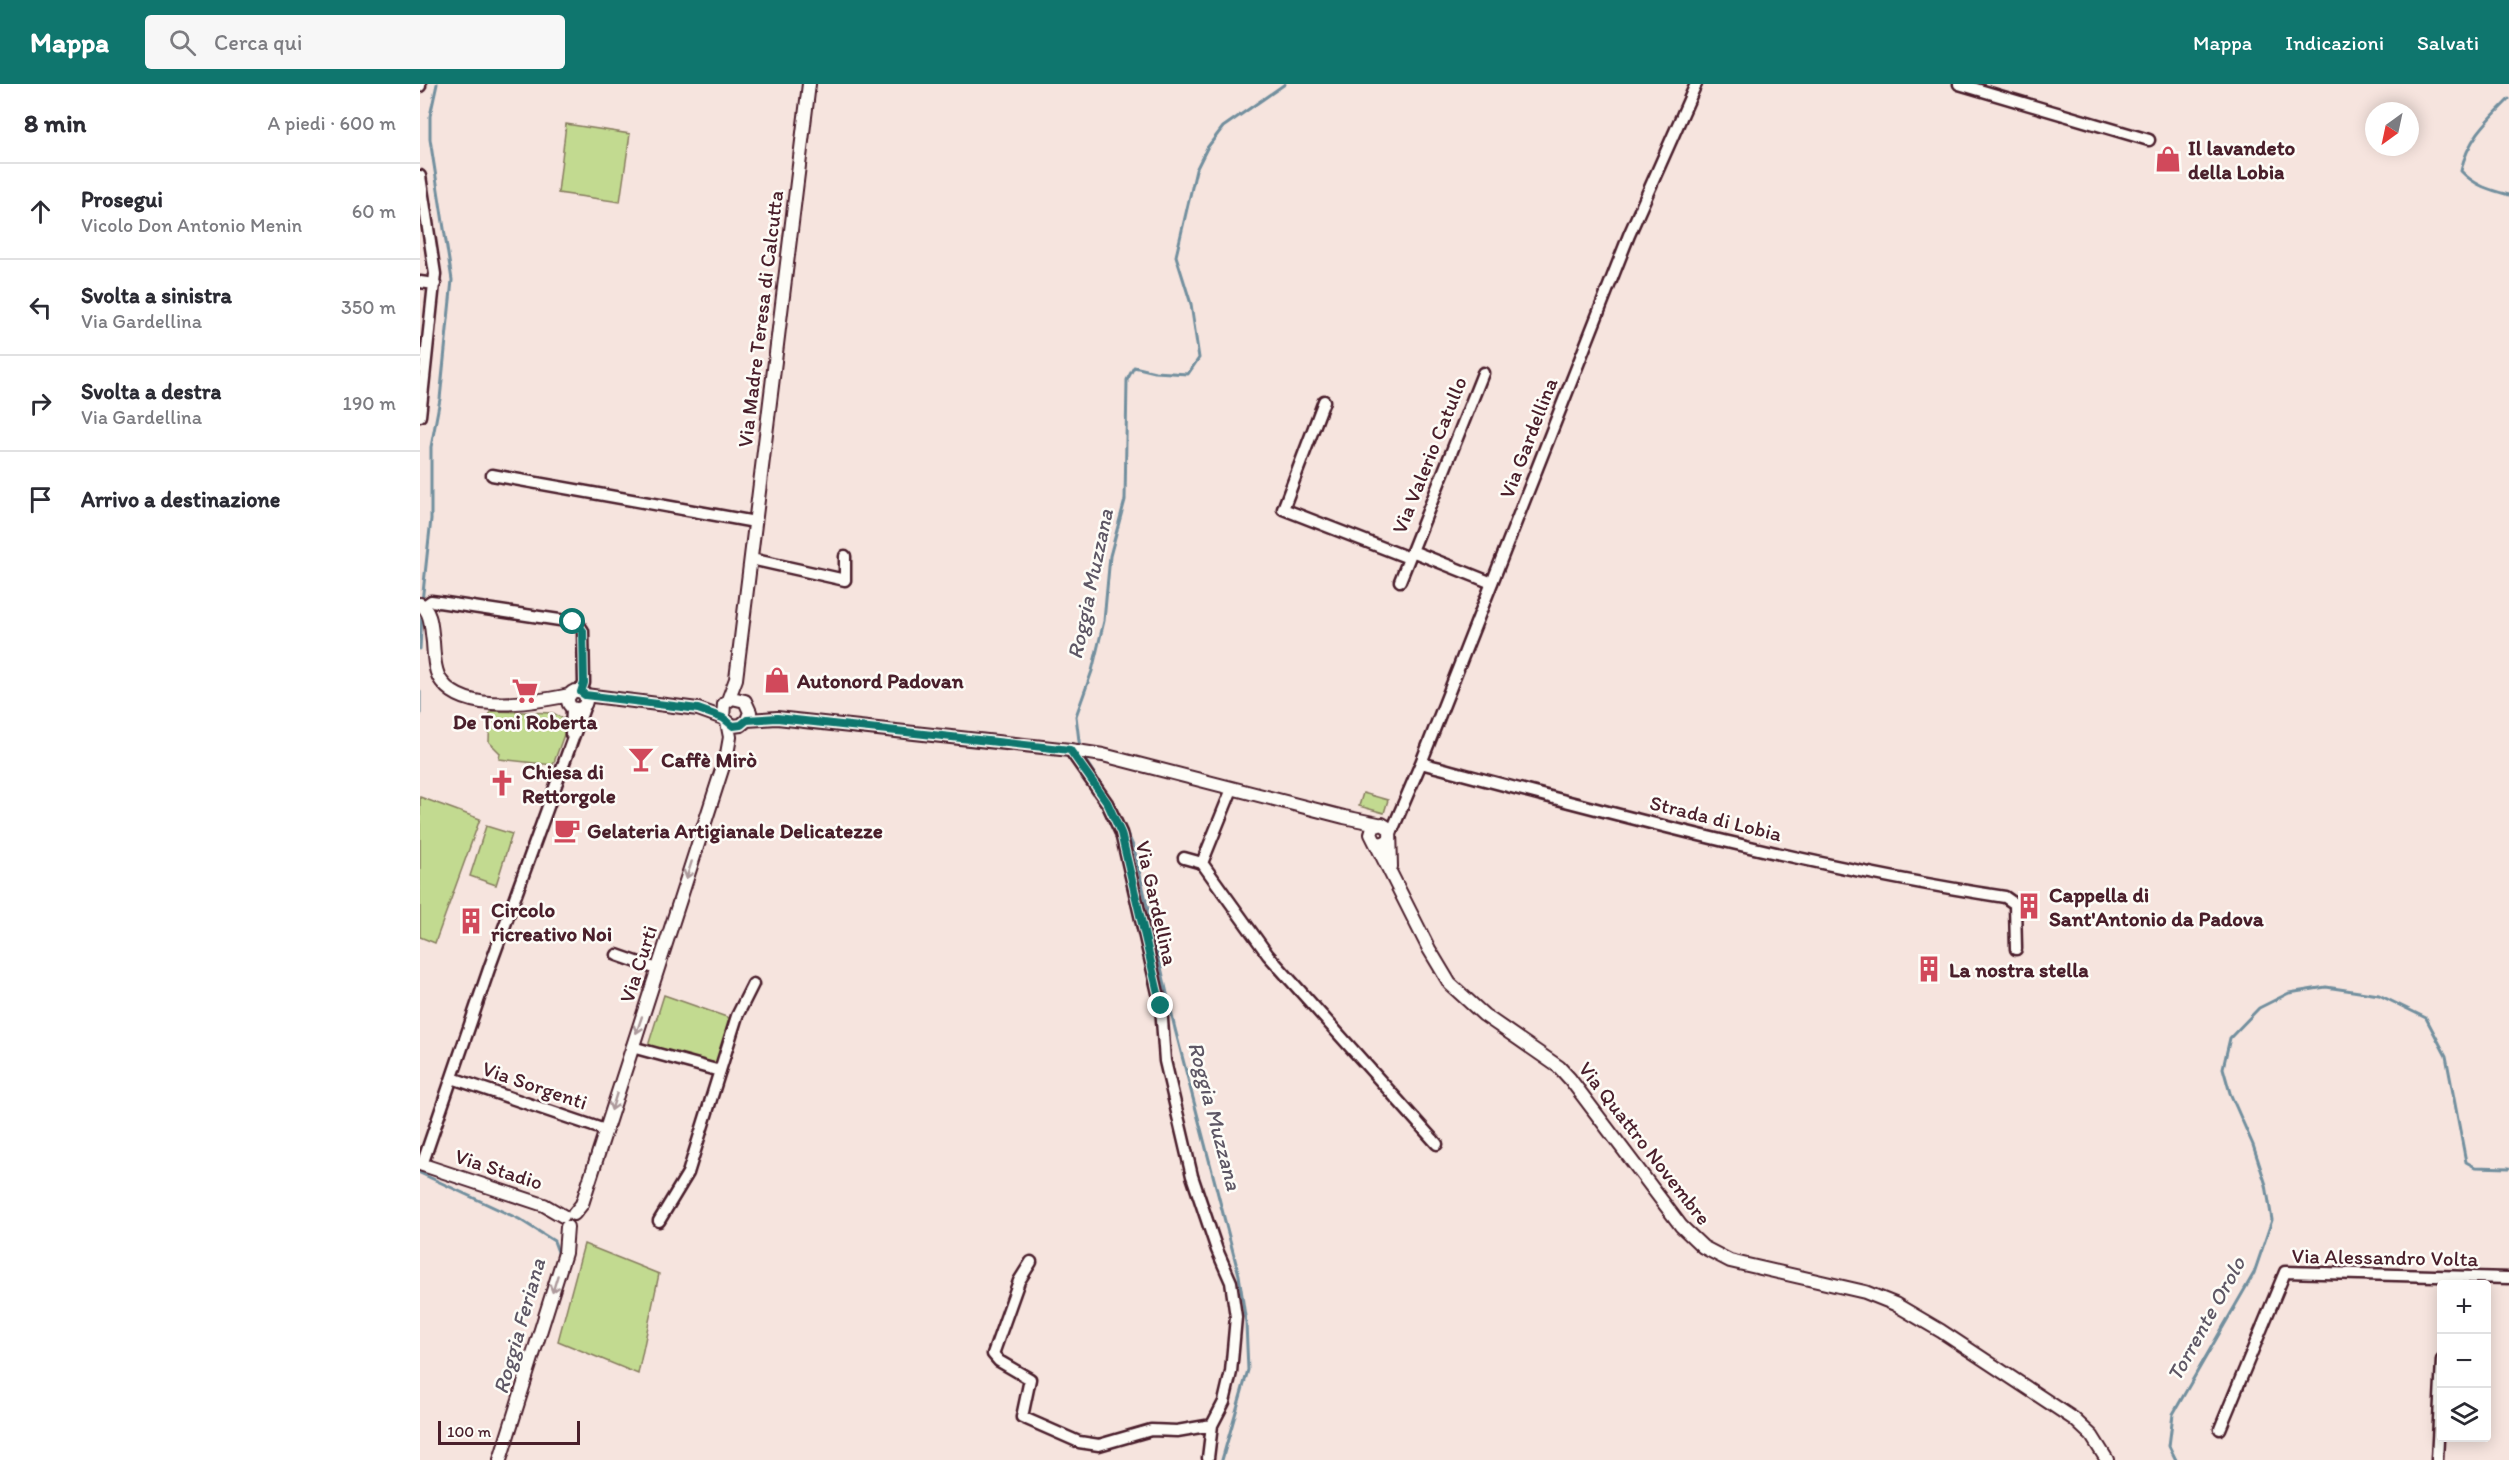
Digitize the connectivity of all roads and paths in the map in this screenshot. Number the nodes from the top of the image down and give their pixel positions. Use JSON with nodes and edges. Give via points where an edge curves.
{"nodes":[{"id":1,"x":809,"y":84,"type":"edge"},
{"id":2,"x":1959,"y":84,"type":"edge"},
{"id":3,"x":1695,"y":85,"type":"edge"},
{"id":4,"x":2149,"y":140,"type":"dead end"},
{"id":5,"x":420,"y":176,"type":"edge"},
{"id":6,"x":420,"y":282,"type":"edge"},
{"id":7,"x":435,"y":284,"type":"junction"},
{"id":8,"x":1483,"y":373,"type":"dead end"},
{"id":9,"x":422,"y":392,"type":"edge"},
{"id":10,"x":1324,"y":401,"type":"dead end"},
{"id":11,"x":420,"y":416,"type":"edge"},
{"id":12,"x":492,"y":475,"type":"dead end"},
{"id":13,"x":755,"y":522,"type":"junction"},
{"id":14,"x":1410,"y":554,"type":"junction"},
{"id":15,"x":845,"y":556,"type":"dead end"},
{"id":16,"x":750,"y":559,"type":"junction"},
{"id":17,"x":1400,"y":581,"type":"dead end"},
{"id":18,"x":1492,"y":583,"type":"junction"},
{"id":19,"x":422,"y":605,"type":"edge"},
{"id":20,"x":736,"y":679,"type":"junction"},
{"id":21,"x":578,"y":701,"type":"junction"},
{"id":22,"x":727,"y":701,"type":"junction"},
{"id":23,"x":746,"y":702,"type":"junction"},
{"id":24,"x":698,"y":709,"type":"junction"},
{"id":25,"x":777,"y":718,"type":"junction"},
{"id":26,"x":725,"y":720,"type":"junction"},
{"id":27,"x":747,"y":720,"type":"junction"},
{"id":28,"x":1076,"y":751,"type":"junction"},
{"id":29,"x":1421,"y":763,"type":"junction"},
{"id":30,"x":1232,"y":789,"type":"junction"},
{"id":31,"x":1344,"y":817,"type":"junction"},
{"id":32,"x":1385,"y":830,"type":"junction"},
{"id":33,"x":1374,"y":841,"type":"junction"},
{"id":34,"x":1184,"y":858,"type":"dead end"},
{"id":35,"x":1202,"y":863,"type":"junction"},
{"id":36,"x":1394,"y":880,"type":"junction"},
{"id":37,"x":2016,"y":949,"type":"dead end"},
{"id":38,"x":617,"y":955,"type":"dead end"},
{"id":39,"x":657,"y":969,"type":"junction"},
{"id":40,"x":753,"y":984,"type":"dead end"},
{"id":41,"x":632,"y":1047,"type":"junction"},
{"id":42,"x":720,"y":1071,"type":"junction"},
{"id":43,"x":452,"y":1078,"type":"junction"},
{"id":44,"x":606,"y":1130,"type":"junction"},
{"id":45,"x":1437,"y":1144,"type":"dead end"},
{"id":46,"x":421,"y":1164,"type":"edge"},
{"id":47,"x":568,"y":1219,"type":"junction"},
{"id":48,"x":659,"y":1221,"type":"dead end"},
{"id":49,"x":1031,"y":1262,"type":"dead end"},
{"id":50,"x":2509,"y":1278,"type":"edge"},
{"id":51,"x":2445,"y":1280,"type":"edge"},
{"id":52,"x":2441,"y":1388,"type":"edge"},
{"id":53,"x":1212,"y":1425,"type":"junction"},
{"id":54,"x":2220,"y":1429,"type":"dead end"},
{"id":55,"x":1208,"y":1458,"type":"dead end"},
{"id":56,"x":500,"y":1460,"type":"edge"},
{"id":57,"x":2107,"y":1460,"type":"edge"},
{"id":58,"x":2437,"y":1460,"type":"edge"}],
"edges":[{"from":1,"to":13,"type":"street","name":"Via Madre Teresa di Calcutta"},
{"from":2,"to":4,"type":"street"},
{"from":3,"to":18,"type":"street","name":"Via Gardellina","via":[[1629,235]]},
{"from":5,"to":7,"type":"street","via":[[432,240]]},
{"from":6,"to":7,"type":"street"},
{"from":7,"to":9,"type":"street"},
{"from":8,"to":14,"type":"street","name":"Via Valerio Catullo"},
{"from":9,"to":11,"type":"street"},
{"from":10,"to":14,"type":"street","name":"Via Valerio Catullo","via":[[1283,509]]},
{"from":12,"to":13,"type":"street"},
{"from":13,"to":16,"type":"street","name":"Via Madre Teresa di Calcutta"},
{"from":14,"to":17,"type":"street","name":"Via Valerio Catullo"},
{"from":14,"to":18,"type":"street","name":"Via Valerio Catullo"},
{"from":15,"to":16,"type":"street","via":[[845,580]]},
{"from":16,"to":20,"type":"street","name":"Via Madre Teresa di Calcutta"},
{"from":18,"to":29,"type":"street","name":"Via Gardellina"},
{"from":19,"to":21,"type":"street","via":[[428,614],[441,681],[453,693],[488,703]]},
{"from":19,"to":21,"type":"street","via":[[439,602],[579,625],[583,631],[584,683]]},
{"from":20,"to":22,"type":"street","name":"Via Madre Teresa di Calcutta"},
{"from":20,"to":23,"type":"street","name":"Via Madre Teresa di Calcutta"},
{"from":21,"to":24,"type":"street","via":[[612,698]]},
{"from":21,"to":43,"type":"street","via":[[570,746]]},
{"from":22,"to":23,"type":"street","via":[[737,698]]},
{"from":22,"to":24,"type":"street"},
{"from":22,"to":26,"type":"street","via":[[723,707]]},
{"from":23,"to":25,"type":"street"},
{"from":23,"to":27,"type":"street","via":[[750,712]]},
{"from":24,"to":26,"type":"street"},
{"from":25,"to":27,"type":"street"},
{"from":25,"to":28,"type":"street"},
{"from":26,"to":27,"type":"street","via":[[737,726]]},
{"from":26,"to":39,"type":"street","name":"Via Curti","one_way":true,"via":[[730,737],[727,754]]},
{"from":28,"to":30,"type":"street"},
{"from":28,"to":53,"type":"street","name":"Via Gardellina","via":[[1121,833],[1161,1006],[1165,1061],[1192,1176],[1231,1282],[1236,1317],[1231,1372],[1224,1402]]},
{"from":29,"to":32,"type":"street","name":"Via Gardellina","via":[[1404,805]]},
{"from":29,"to":37,"type":"street","name":"Strada di Lobia","via":[[1733,843],[2005,897],[2015,904]]},
{"from":30,"to":31,"type":"street"},
{"from":30,"to":35,"type":"street"},
{"from":31,"to":32,"type":"street"},
{"from":31,"to":33,"type":"street"},
{"from":32,"to":33,"type":"street","via":[[1382,844]]},
{"from":32,"to":33,"type":"street","via":[[1371,832]]},
{"from":32,"to":36,"type":"street","name":"Via Quattro Novembre"},
{"from":33,"to":36,"type":"street","name":"Via Quattro Novembre"},
{"from":34,"to":35,"type":"street","name":"Via Gardellina"},
{"from":35,"to":45,"type":"street","via":[[1268,955]]},
{"from":36,"to":57,"type":"street","name":"Via Quattro Novembre","via":[[1450,984],[1484,1015],[1559,1067],[1681,1226],[1703,1247],[1730,1261],[1866,1292],[1895,1304],[2074,1419],[2092,1436]]},
{"from":38,"to":39,"type":"street"},
{"from":39,"to":41,"type":"street","name":"Via Curti","one_way":true},
{"from":40,"to":42,"type":"street","via":[[737,1016]]},
{"from":41,"to":42,"type":"street"},
{"from":41,"to":44,"type":"street","name":"Via Curti","one_way":true},
{"from":42,"to":48,"type":"street","via":[[688,1173]]},
{"from":43,"to":44,"type":"street","name":"Via Sorgenti"},
{"from":43,"to":46,"type":"street"},
{"from":44,"to":47,"type":"street","name":"Via Curti","via":[[582,1204]]},
{"from":46,"to":47,"type":"street","name":"Via Stadio","via":[[544,1205]]},
{"from":47,"to":56,"type":"street","name":"Via Curti","one_way":true,"via":[[565,1253]]},
{"from":49,"to":53,"type":"street","via":[[1019,1281],[993,1354],[1030,1379],[1022,1417],[1079,1442],[1099,1445],[1151,1430],[1177,1431]]},
{"from":50,"to":51,"type":"street","name":"Via Alessandro Volta"},
{"from":51,"to":54,"type":"street","name":"Via Alessandro Volta","via":[[2285,1272]]},
{"from":52,"to":58,"type":"street"},
{"from":53,"to":55,"type":"street","name":"Via Gardellina"}]}
